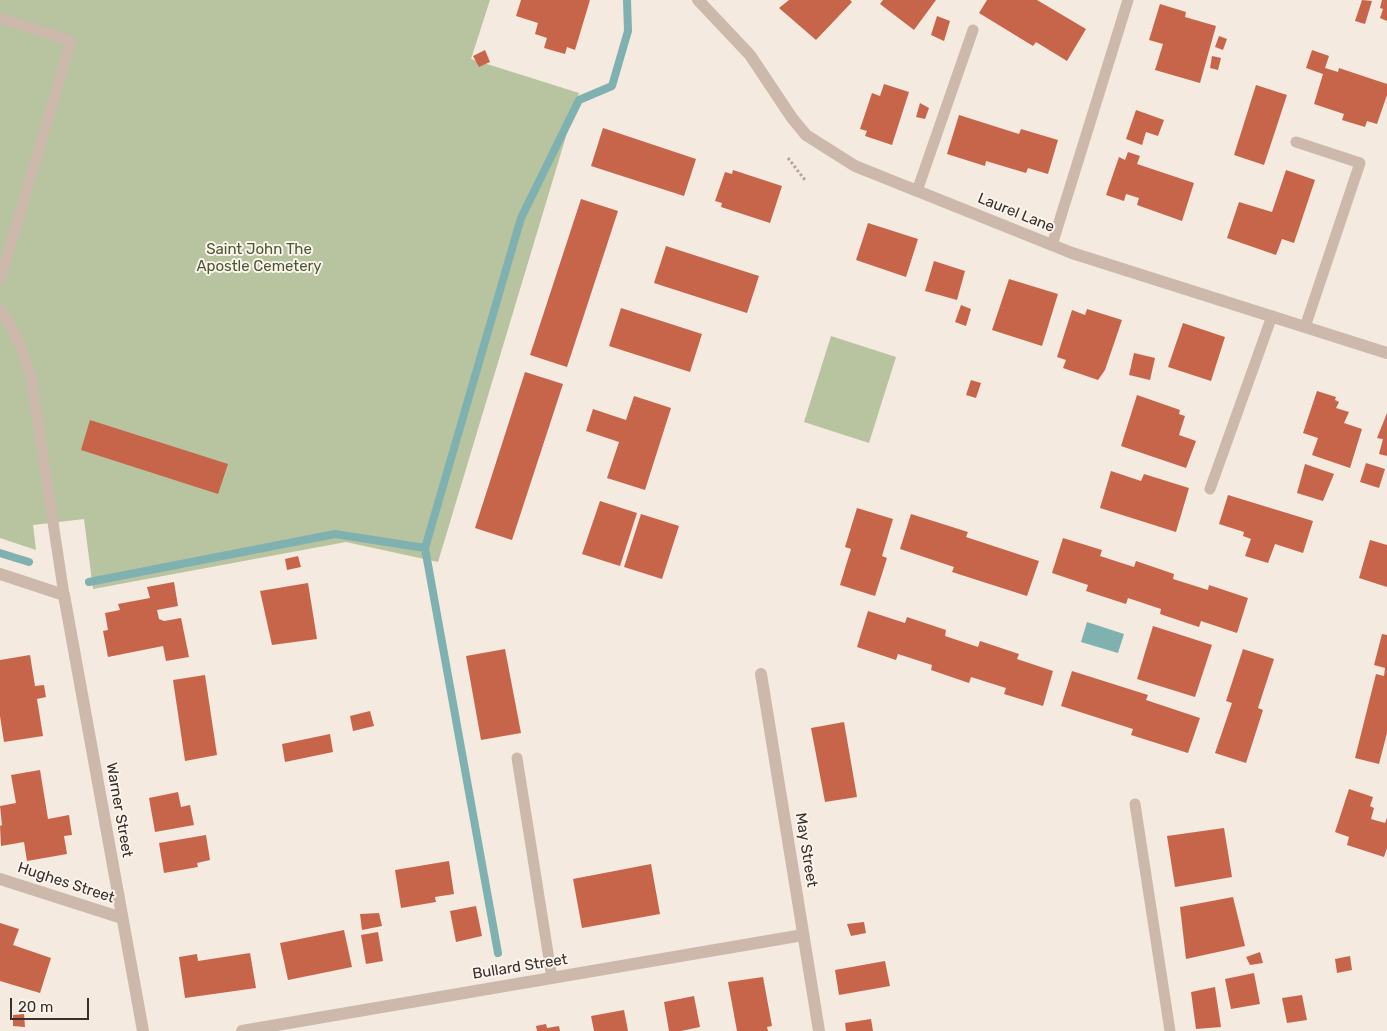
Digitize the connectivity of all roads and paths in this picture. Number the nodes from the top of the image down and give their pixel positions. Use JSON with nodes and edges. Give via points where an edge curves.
{"nodes":[{"id":1,"x":698,"y":0,"type":"edge"},
{"id":2,"x":1128,"y":0,"type":"edge"},
{"id":3,"x":0,"y":18,"type":"edge"},
{"id":4,"x":973,"y":30,"type":"dead end"},
{"id":5,"x":1296,"y":142,"type":"dead end"},
{"id":6,"x":788,"y":158,"type":"dead end"},
{"id":7,"x":805,"y":180,"type":"dead end"},
{"id":8,"x":917,"y":191,"type":"junction"},
{"id":9,"x":1052,"y":245,"type":"junction"},
{"id":10,"x":0,"y":280,"type":"edge"},
{"id":11,"x":0,"y":310,"type":"edge"},
{"id":12,"x":1272,"y":316,"type":"junction"},
{"id":13,"x":1305,"y":327,"type":"junction"},
{"id":14,"x":1387,"y":353,"type":"edge"},
{"id":15,"x":1210,"y":488,"type":"dead end"},
{"id":16,"x":0,"y":574,"type":"edge"},
{"id":17,"x":64,"y":595,"type":"junction"},
{"id":18,"x":761,"y":674,"type":"dead end"},
{"id":19,"x":517,"y":758,"type":"dead end"},
{"id":20,"x":1135,"y":804,"type":"dead end"},
{"id":21,"x":0,"y":878,"type":"edge"},
{"id":22,"x":122,"y":918,"type":"junction"},
{"id":23,"x":803,"y":935,"type":"junction"},
{"id":24,"x":552,"y":978,"type":"junction"},
{"id":25,"x":143,"y":1031,"type":"edge"},
{"id":26,"x":242,"y":1031,"type":"edge"},
{"id":27,"x":819,"y":1031,"type":"edge"},
{"id":28,"x":1170,"y":1031,"type":"edge"}],
"edges":[{"from":1,"to":8,"type":"street","name":"Laurel Lane","via":[[750,55],[806,135],[855,166]]},
{"from":2,"to":9,"type":"lane"},
{"from":3,"to":10,"type":"lane","via":[[71,41]]},
{"from":4,"to":8,"type":"lane"},
{"from":5,"to":13,"type":"lane","via":[[1360,162]]},
{"from":6,"to":7,"type":"path"},
{"from":8,"to":9,"type":"street","name":"Laurel Lane"},
{"from":9,"to":12,"type":"street","name":"Laurel Lane"},
{"from":11,"to":17,"type":"lane","via":[[22,349],[31,377]]},
{"from":12,"to":13,"type":"street","name":"Laurel Lane"},
{"from":12,"to":15,"type":"lane"},
{"from":13,"to":14,"type":"street","name":"Laurel Lane"},
{"from":16,"to":17,"type":"street"},
{"from":17,"to":22,"type":"street","name":"Warner Street"},
{"from":18,"to":23,"type":"street","name":"May Street"},
{"from":19,"to":24,"type":"lane"},
{"from":20,"to":28,"type":"lane"},
{"from":21,"to":22,"type":"street","name":"Hughes Street"},
{"from":22,"to":25,"type":"street","name":"Warner Street"},
{"from":23,"to":24,"type":"street","name":"Bullard Street"},
{"from":23,"to":27,"type":"street","name":"May Street"},
{"from":24,"to":26,"type":"street","name":"Bullard Street"}]}
